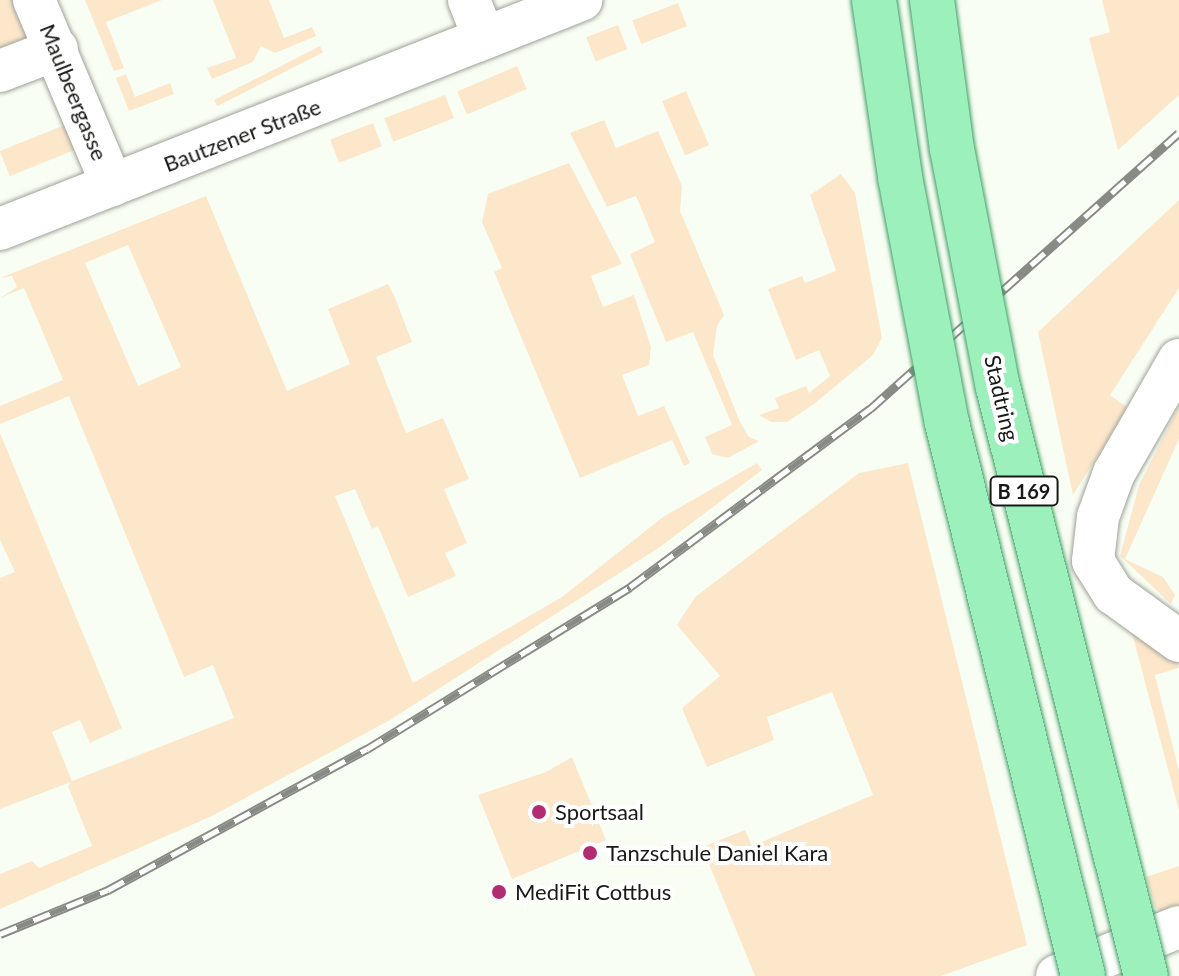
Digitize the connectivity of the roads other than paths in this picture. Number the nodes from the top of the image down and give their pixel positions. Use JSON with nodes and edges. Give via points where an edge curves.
{"nodes":[{"id":1,"x":34,"y":0,"type":"edge"},
{"id":2,"x":469,"y":0,"type":"edge"},
{"id":3,"x":581,"y":0,"type":"edge"},
{"id":4,"x":874,"y":0,"type":"edge"},
{"id":5,"x":932,"y":0,"type":"edge"},
{"id":6,"x":484,"y":38,"type":"junction"},
{"id":7,"x":57,"y":49,"type":"junction"},
{"id":8,"x":0,"y":71,"type":"edge"},
{"id":9,"x":112,"y":185,"type":"junction"},
{"id":10,"x":0,"y":229,"type":"edge"},
{"id":11,"x":1179,"y":360,"type":"edge"},
{"id":12,"x":1179,"y":641,"type":"edge"},
{"id":13,"x":1179,"y":927,"type":"edge"},
{"id":14,"x":1057,"y":976,"type":"edge"},
{"id":15,"x":1083,"y":976,"type":"edge"},
{"id":16,"x":1146,"y":976,"type":"edge"}],
"edges":[{"from":1,"to":7,"type":"street","name":"Maulbeergasse"},
{"from":2,"to":6,"type":"street"},
{"from":3,"to":6,"type":"street","name":"Bautzener Straße"},
{"from":4,"to":15,"type":"main road","number":"B 169","bridge":true,"via":[[900,177],[947,423]]},
{"from":5,"to":16,"type":"main road","name":"Stadtring","number":"B 169","bridge":true,"via":[[952,149],[998,387]]},
{"from":6,"to":9,"type":"street","name":"Bautzener Straße"},
{"from":7,"to":8,"type":"street"},
{"from":7,"to":9,"type":"street","name":"Maulbeergasse"},
{"from":9,"to":10,"type":"street","name":"Bautzener Straße"},
{"from":11,"to":12,"type":"street","via":[[1114,473],[1098,517],[1093,561],[1114,594]]},
{"from":13,"to":14,"type":"street"}]}
